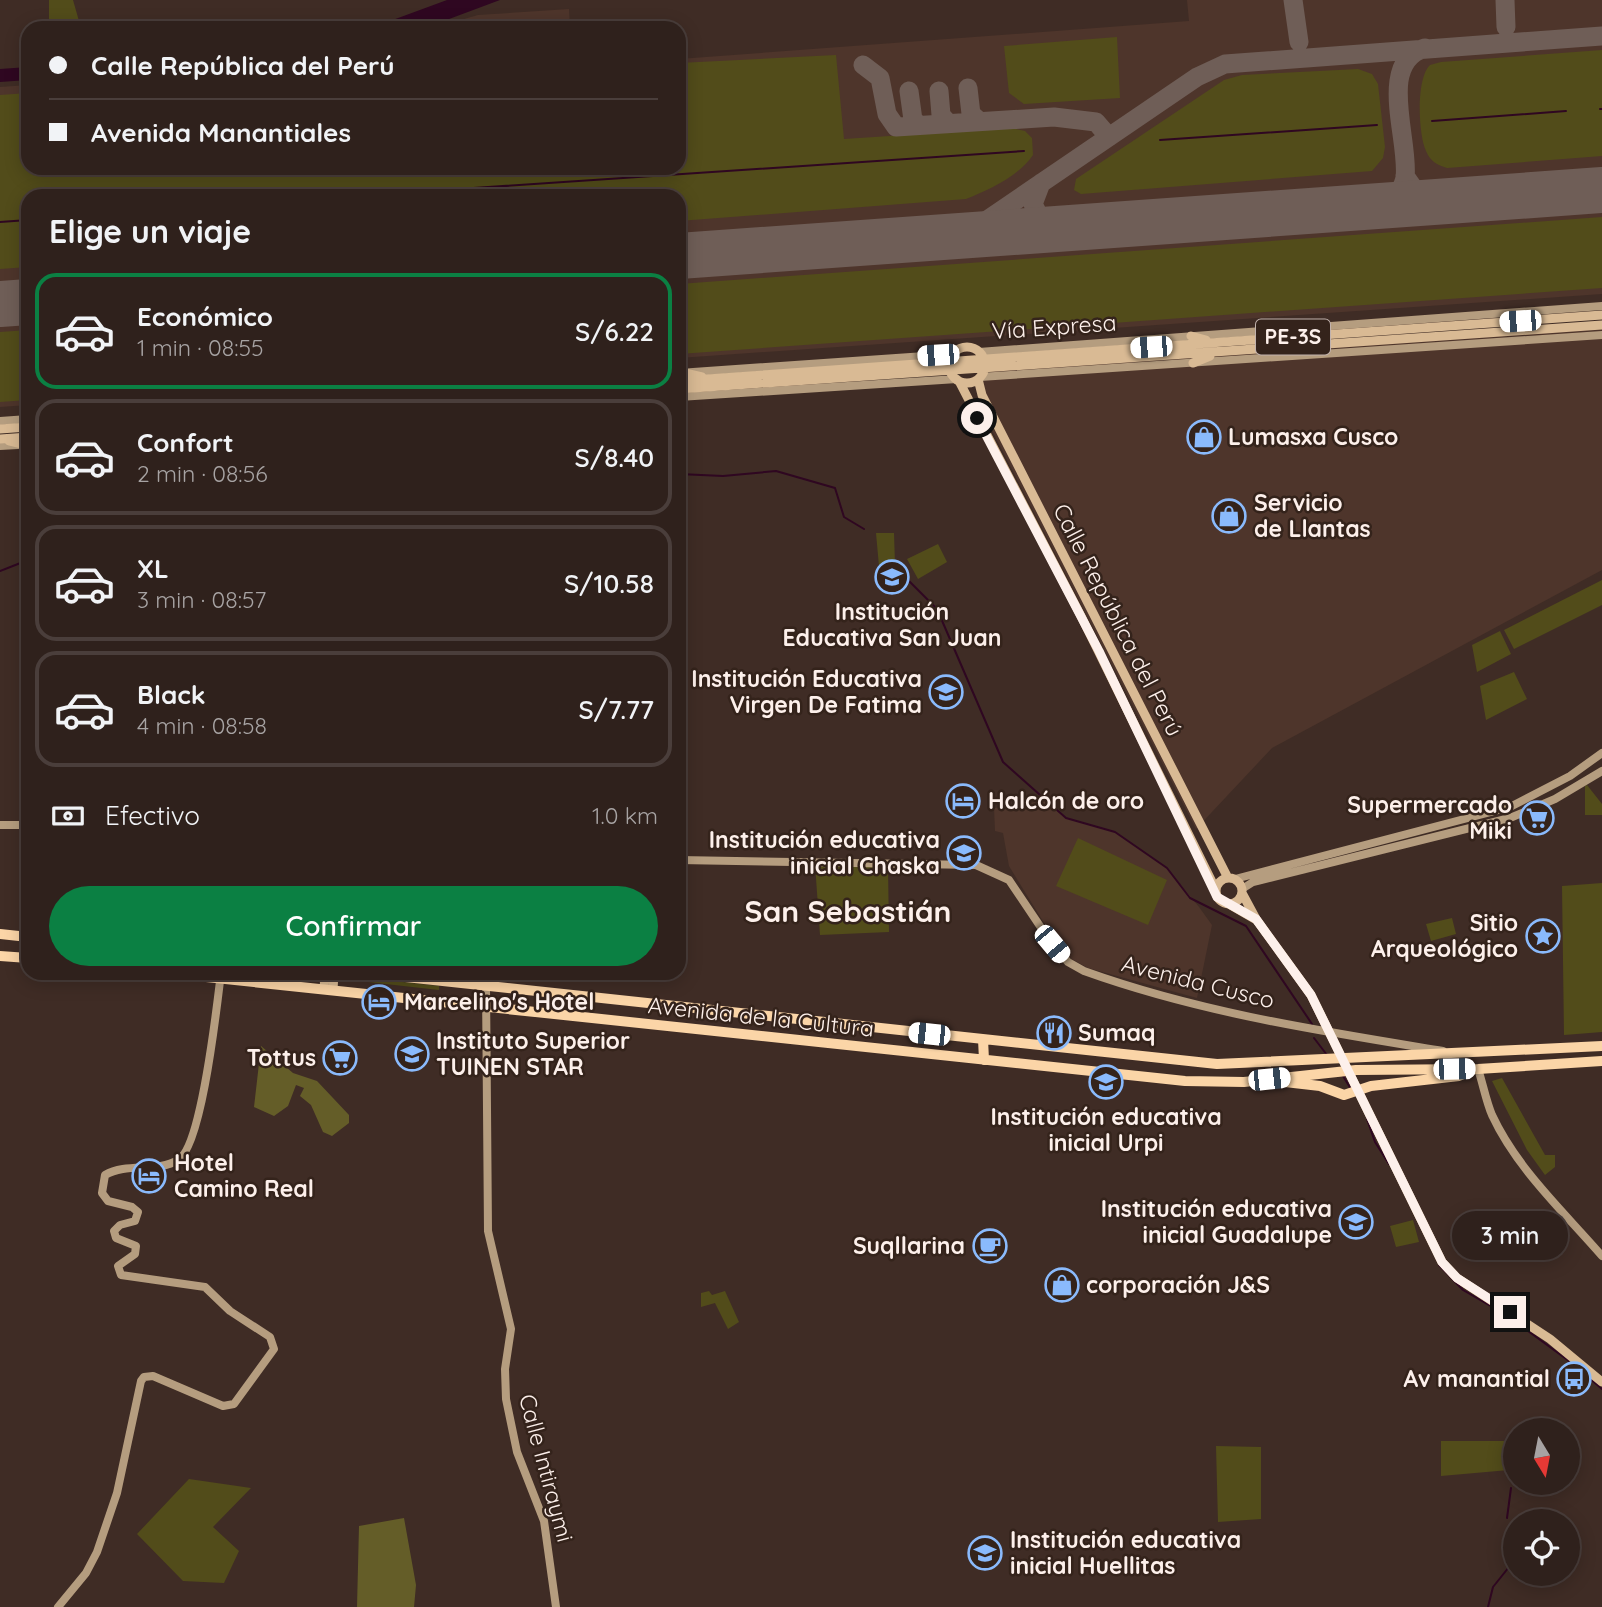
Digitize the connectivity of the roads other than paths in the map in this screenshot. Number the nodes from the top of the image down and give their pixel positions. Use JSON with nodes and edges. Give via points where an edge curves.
{"nodes":[{"id":1,"x":1602,"y":306,"type":"edge"},
{"id":2,"x":1602,"y":315,"type":"edge"},
{"id":3,"x":1602,"y":325,"type":"edge"},
{"id":4,"x":1602,"y":335,"type":"edge"},
{"id":5,"x":1191,"y":336,"type":"junction"},
{"id":6,"x":1129,"y":341,"type":"junction"},
{"id":7,"x":1218,"y":347,"type":"junction"},
{"id":8,"x":1106,"y":355,"type":"junction"},
{"id":9,"x":1193,"y":363,"type":"junction"},
{"id":10,"x":981,"y":367,"type":"junction"},
{"id":11,"x":1131,"y":367,"type":"junction"},
{"id":12,"x":954,"y":369,"type":"junction"},
{"id":13,"x":686,"y":376,"type":"edge"},
{"id":14,"x":686,"y":377,"type":"edge"},
{"id":15,"x":710,"y":383,"type":"junction"},
{"id":16,"x":686,"y":393,"type":"edge"},
{"id":17,"x":686,"y":395,"type":"edge"},
{"id":18,"x":0,"y":421,"type":"edge"},
{"id":19,"x":21,"y":422,"type":"edge"},
{"id":20,"x":21,"y":423,"type":"edge"},
{"id":21,"x":0,"y":429,"type":"edge"},
{"id":22,"x":0,"y":439,"type":"edge"},
{"id":23,"x":21,"y":441,"type":"edge"},
{"id":24,"x":21,"y":443,"type":"edge"},
{"id":25,"x":0,"y":446,"type":"edge"},
{"id":26,"x":1602,"y":753,"type":"edge"},
{"id":27,"x":1602,"y":771,"type":"edge"},
{"id":28,"x":0,"y":825,"type":"edge"},
{"id":29,"x":21,"y":825,"type":"edge"},
{"id":30,"x":686,"y":860,"type":"edge"},
{"id":31,"x":1231,"y":879,"type":"junction"},
{"id":32,"x":1216,"y":890,"type":"junction"},
{"id":33,"x":1242,"y":891,"type":"junction"},
{"id":34,"x":1229,"y":904,"type":"junction"},
{"id":35,"x":1256,"y":919,"type":"junction"},
{"id":36,"x":0,"y":934,"type":"edge"},
{"id":37,"x":21,"y":936,"type":"edge"},
{"id":38,"x":0,"y":956,"type":"edge"},
{"id":39,"x":21,"y":958,"type":"edge"},
{"id":40,"x":219,"y":980,"type":"edge"},
{"id":41,"x":251,"y":980,"type":"edge"},
{"id":42,"x":327,"y":980,"type":"edge"},
{"id":43,"x":332,"y":980,"type":"edge"},
{"id":44,"x":432,"y":980,"type":"edge"},
{"id":45,"x":486,"y":986,"type":"junction"},
{"id":46,"x":329,"y":990,"type":"junction"},
{"id":47,"x":656,"y":1004,"type":"junction"},
{"id":48,"x":484,"y":1006,"type":"junction"},
{"id":49,"x":655,"y":1025,"type":"junction"},
{"id":50,"x":847,"y":1025,"type":"junction"},
{"id":51,"x":1332,"y":1034,"type":"junction"},
{"id":52,"x":983,"y":1039,"type":"junction"},
{"id":53,"x":845,"y":1044,"type":"junction"},
{"id":54,"x":1047,"y":1046,"type":"junction"},
{"id":55,"x":1602,"y":1046,"type":"edge"},
{"id":56,"x":1459,"y":1055,"type":"junction"},
{"id":57,"x":984,"y":1060,"type":"junction"},
{"id":58,"x":1602,"y":1061,"type":"edge"},
{"id":59,"x":1046,"y":1066,"type":"junction"},
{"id":60,"x":1354,"y":1069,"type":"junction"},
{"id":61,"x":1478,"y":1069,"type":"junction"},
{"id":62,"x":1269,"y":1079,"type":"junction"},
{"id":63,"x":1355,"y":1094,"type":"junction"},
{"id":64,"x":1602,"y":1256,"type":"edge"},
{"id":65,"x":1602,"y":1382,"type":"edge"},
{"id":66,"x":58,"y":1607,"type":"edge"},
{"id":67,"x":556,"y":1607,"type":"edge"}],
"edges":[{"from":1,"to":5,"type":"main road","name":"Vía Expresa","number":"PE-3S"},
{"from":2,"to":7,"type":"main road","name":"Vía Expresa","number":"PE-3S"},
{"from":3,"to":7,"type":"main road","name":"Vía Expresa","number":"PE-3S"},
{"from":4,"to":9,"type":"main road","name":"Vía Expresa","number":"PE-3S"},
{"from":5,"to":6,"type":"main road","name":"Vía Expresa","number":"PE-3S"},
{"from":5,"to":7,"type":"main road"},
{"from":6,"to":8,"type":"main road"},
{"from":6,"to":10,"type":"main road","name":"Vía Expresa","number":"PE-3S"},
{"from":7,"to":8,"type":"main road","name":"Vía Expresa","number":"PE-3S"},
{"from":7,"to":9,"type":"main road"},
{"from":8,"to":10,"type":"main road","name":"Vía Expresa","number":"PE-3S"},
{"from":8,"to":11,"type":"main road"},
{"from":9,"to":11,"type":"main road","name":"Vía Expresa","number":"PE-3S"},
{"from":10,"to":11,"type":"main road","name":"Vía Expresa","number":"PE-3S"},
{"from":10,"to":12,"type":"main road","name":"Vía Expresa","number":"PE-3S"},
{"from":10,"to":12,"type":"main road","name":"Vía Expresa","number":"PE-3S","via":[[969,383]]},
{"from":10,"to":31,"type":"main road","name":"Calle República del Perú","via":[[982,395]]},
{"from":12,"to":13,"type":"main road","name":"Vía Expresa","number":"PE-3S"},
{"from":12,"to":15,"type":"main road","name":"Vía Expresa","number":"PE-3S"},
{"from":12,"to":17,"type":"main road","name":"Vía Expresa","number":"PE-3S"},
{"from":12,"to":32,"type":"main road","name":"Calle República del Perú"},
{"from":14,"to":15,"type":"main road","name":"Vía Expresa","number":"PE-3S"},
{"from":15,"to":16,"type":"main road","name":"Vía Expresa","number":"PE-3S"},
{"from":18,"to":19,"type":"main road"},
{"from":20,"to":21,"type":"main road"},
{"from":22,"to":23,"type":"main road"},
{"from":24,"to":25,"type":"main road"},
{"from":26,"to":31,"type":"main road","via":[[1570,776],[1510,807]]},
{"from":27,"to":33,"type":"main road","via":[[1555,799],[1510,818],[1253,882]]},
{"from":28,"to":29,"type":"main road"},
{"from":30,"to":51,"type":"main road","name":"Avenida Cusco","via":[[976,865],[1010,880],[1052,944],[1084,971],[1187,1004]]},
{"from":31,"to":32,"type":"main road","via":[[1219,882]]},
{"from":31,"to":33,"type":"main road"},
{"from":32,"to":34,"type":"main road","via":[[1219,900]]},
{"from":33,"to":34,"type":"main road","via":[[1236,902]]},
{"from":33,"to":35,"type":"main road"},
{"from":34,"to":35,"type":"main road"},
{"from":35,"to":51,"type":"main road","via":[[1308,991]]},
{"from":36,"to":37,"type":"highway"},
{"from":38,"to":39,"type":"highway"},
{"from":40,"to":66,"type":"main road","via":[[205,1087],[182,1159],[115,1170],[105,1175],[101,1184],[104,1198],[138,1212],[135,1221],[114,1231],[116,1238],[136,1246],[135,1254],[118,1266],[121,1275],[205,1287],[230,1311],[270,1337],[274,1349],[229,1406],[153,1376],[144,1377],[117,1493],[97,1552]]},
{"from":41,"to":46,"type":"highway","name":"Avenida de la Cultura"},
{"from":42,"to":46,"type":"main road"},
{"from":43,"to":46,"type":"main road"},
{"from":44,"to":45,"type":"highway","name":"Avenida de la Cultura"},
{"from":45,"to":47,"type":"highway","name":"Avenida de la Cultura"},
{"from":45,"to":48,"type":"main road","name":"Calle Intiraymi"},
{"from":46,"to":48,"type":"highway","name":"Avenida de la Cultura"},
{"from":47,"to":49,"type":"highway"},
{"from":47,"to":50,"type":"highway","name":"Avenida de la Cultura"},
{"from":48,"to":49,"type":"highway","name":"Avenida de la Cultura"},
{"from":48,"to":67,"type":"main road","name":"Calle Intiraymi","via":[[488,1231],[511,1329],[505,1369],[508,1418],[544,1521]]},
{"from":49,"to":53,"type":"highway","name":"Avenida de la Cultura"},
{"from":50,"to":52,"type":"highway","name":"Avenida de la Cultura"},
{"from":50,"to":53,"type":"highway"},
{"from":51,"to":56,"type":"main road","name":"Avenida Cusco"},
{"from":51,"to":60,"type":"main road"},
{"from":52,"to":54,"type":"highway","name":"Avenida de la Cultura"},
{"from":52,"to":57,"type":"highway"},
{"from":53,"to":57,"type":"highway","name":"Avenida de la Cultura"},
{"from":54,"to":59,"type":"highway"},
{"from":54,"to":60,"type":"highway","name":"Avenida de la Cultura","via":[[1217,1064],[1325,1060]]},
{"from":55,"to":56,"type":"highway","name":"Avenida de la Cultura"},
{"from":56,"to":60,"type":"highway","name":"Avenida de la Cultura"},
{"from":57,"to":59,"type":"highway","name":"Avenida de la Cultura"},
{"from":58,"to":61,"type":"highway","name":"Avenida de la Cultura"},
{"from":59,"to":62,"type":"highway","name":"Avenida de la Cultura","via":[[1185,1081]]},
{"from":60,"to":61,"type":"highway","name":"Avenida de la Cultura"},
{"from":60,"to":62,"type":"highway","name":"Avenida de la Cultura"},
{"from":60,"to":63,"type":"main road"},
{"from":61,"to":63,"type":"highway","via":[[1459,1076],[1371,1086]]},
{"from":61,"to":64,"type":"main road","via":[[1492,1115],[1524,1167]]},
{"from":62,"to":63,"type":"highway"},
{"from":63,"to":65,"type":"main road","via":[[1442,1262],[1457,1278],[1550,1339]]}]}
